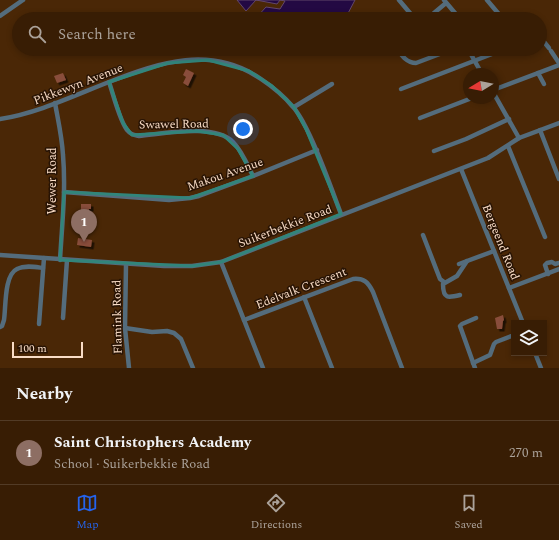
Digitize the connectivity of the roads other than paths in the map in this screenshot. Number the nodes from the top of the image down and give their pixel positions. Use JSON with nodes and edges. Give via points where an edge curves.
{"nodes":[{"id":1,"x":24,"y":0,"type":"edge"},
{"id":2,"x":399,"y":0,"type":"edge"},
{"id":3,"x":487,"y":0,"type":"edge"},
{"id":4,"x":445,"y":1,"type":"edge"},
{"id":5,"x":409,"y":12,"type":"edge"},
{"id":6,"x":435,"y":12,"type":"edge"},
{"id":7,"x":454,"y":12,"type":"edge"},
{"id":8,"x":497,"y":12,"type":"edge"},
{"id":9,"x":0,"y":16,"type":"edge"},
{"id":10,"x":547,"y":46,"type":"edge"},
{"id":11,"x":403,"y":56,"type":"edge"},
{"id":12,"x":431,"y":56,"type":"edge"},
{"id":13,"x":472,"y":56,"type":"edge"},
{"id":14,"x":485,"y":56,"type":"edge"},
{"id":15,"x":474,"y":60,"type":"junction"},
{"id":16,"x":559,"y":64,"type":"edge"},
{"id":17,"x":479,"y":68,"type":"edge"},
{"id":18,"x":538,"y":73,"type":"junction"},
{"id":19,"x":109,"y":82,"type":"junction"},
{"id":20,"x":332,"y":84,"type":"dead end"},
{"id":21,"x":544,"y":84,"type":"dead end"},
{"id":22,"x":401,"y":89,"type":"dead end"},
{"id":23,"x":499,"y":89,"type":"edge"},
{"id":24,"x":463,"y":101,"type":"edge"},
{"id":25,"x":499,"y":102,"type":"edge"},
{"id":26,"x":55,"y":103,"type":"junction"},
{"id":27,"x":294,"y":108,"type":"junction"},
{"id":28,"x":420,"y":118,"type":"dead end"},
{"id":29,"x":0,"y":119,"type":"edge"},
{"id":30,"x":509,"y":119,"type":"junction"},
{"id":31,"x":559,"y":122,"type":"edge"},
{"id":32,"x":540,"y":130,"type":"junction"},
{"id":33,"x":519,"y":138,"type":"junction"},
{"id":34,"x":508,"y":146,"type":"junction"},
{"id":35,"x":317,"y":150,"type":"junction"},
{"id":36,"x":434,"y":151,"type":"dead end"},
{"id":37,"x":461,"y":169,"type":"junction"},
{"id":38,"x":253,"y":176,"type":"junction"},
{"id":39,"x":559,"y":179,"type":"edge"},
{"id":40,"x":64,"y":192,"type":"junction"},
{"id":41,"x":341,"y":214,"type":"junction"},
{"id":42,"x":423,"y":235,"type":"dead end"},
{"id":43,"x":545,"y":237,"type":"dead end"},
{"id":44,"x":494,"y":251,"type":"junction"},
{"id":45,"x":0,"y":255,"type":"edge"},
{"id":46,"x":44,"y":258,"type":"junction"},
{"id":47,"x":60,"y":260,"type":"junction"},
{"id":48,"x":67,"y":260,"type":"junction"},
{"id":49,"x":467,"y":261,"type":"junction"},
{"id":50,"x":221,"y":262,"type":"junction"},
{"id":51,"x":559,"y":263,"type":"edge"},
{"id":52,"x":459,"y":264,"type":"dead end"},
{"id":53,"x":126,"y":265,"type":"junction"},
{"id":54,"x":43,"y":268,"type":"junction"},
{"id":55,"x":559,"y":270,"type":"edge"},
{"id":56,"x":548,"y":274,"type":"junction"},
{"id":57,"x":444,"y":282,"type":"junction"},
{"id":58,"x":509,"y":288,"type":"junction"},
{"id":59,"x":460,"y":295,"type":"dead end"},
{"id":60,"x":304,"y":297,"type":"junction"},
{"id":61,"x":63,"y":318,"type":"dead end"},
{"id":62,"x":476,"y":318,"type":"dead end"},
{"id":63,"x":244,"y":320,"type":"junction"},
{"id":64,"x":522,"y":320,"type":"edge"},
{"id":65,"x":39,"y":324,"type":"dead end"},
{"id":66,"x":0,"y":327,"type":"edge"},
{"id":67,"x":125,"y":328,"type":"junction"},
{"id":68,"x":511,"y":336,"type":"edge"},
{"id":69,"x":536,"y":356,"type":"edge"},
{"id":70,"x":473,"y":363,"type":"junction"},
{"id":71,"x":129,"y":368,"type":"edge"},
{"id":72,"x":193,"y":368,"type":"edge"},
{"id":73,"x":263,"y":368,"type":"edge"},
{"id":74,"x":332,"y":368,"type":"edge"},
{"id":75,"x":402,"y":368,"type":"edge"},
{"id":76,"x":475,"y":368,"type":"edge"},
{"id":77,"x":541,"y":368,"type":"edge"}],
"edges":[{"from":1,"to":9,"type":"street"},
{"from":2,"to":5,"type":"street"},
{"from":3,"to":8,"type":"street"},
{"from":4,"to":6,"type":"street"},
{"from":4,"to":7,"type":"street"},
{"from":10,"to":16,"type":"street"},
{"from":11,"to":12,"type":"street","via":[[411,63]]},
{"from":13,"to":15,"type":"street"},
{"from":14,"to":15,"type":"street"},
{"from":15,"to":17,"type":"street"},
{"from":15,"to":22,"type":"street"},
{"from":16,"to":18,"type":"street"},
{"from":18,"to":21,"type":"street"},
{"from":18,"to":23,"type":"street"},
{"from":19,"to":26,"type":"street","name":"Pikkewyn Avenue"},
{"from":19,"to":27,"type":"street","name":"Pikkewyn Avenue","via":[[168,63],[208,60],[229,63],[249,71],[272,86]]},
{"from":19,"to":38,"type":"street","name":"Swawel Road","via":[[123,123],[132,135],[197,131],[223,135],[232,140]]},
{"from":20,"to":27,"type":"street"},
{"from":24,"to":28,"type":"street"},
{"from":25,"to":30,"type":"street"},
{"from":26,"to":29,"type":"street","name":"Pikkewyn Avenue"},
{"from":26,"to":40,"type":"street","name":"Wewer Road","via":[[63,155]]},
{"from":27,"to":35,"type":"street","name":"Pikkewyn Avenue"},
{"from":30,"to":33,"type":"street"},
{"from":30,"to":36,"type":"street"},
{"from":31,"to":32,"type":"street","name":"Suikerbekkie Road"},
{"from":32,"to":33,"type":"street","name":"Suikerbekkie Road"},
{"from":32,"to":39,"type":"street"},
{"from":33,"to":34,"type":"street","name":"Suikerbekkie Road"},
{"from":34,"to":37,"type":"street","name":"Suikerbekkie Road"},
{"from":34,"to":43,"type":"street"},
{"from":35,"to":38,"type":"street","name":"Makou Avenue"},
{"from":35,"to":41,"type":"street","name":"Pikkewyn Avenue"},
{"from":37,"to":41,"type":"street","name":"Suikerbekkie Road"},
{"from":37,"to":44,"type":"street","name":"Bergeend Road"},
{"from":38,"to":40,"type":"street","name":"Makou Avenue","via":[[199,196],[169,200]]},
{"from":40,"to":47,"type":"street","name":"Wewer Road"},
{"from":41,"to":50,"type":"street","name":"Suikerbekkie Road"},
{"from":42,"to":57,"type":"street","via":[[440,279]]},
{"from":44,"to":49,"type":"street"},
{"from":44,"to":58,"type":"street","name":"Bergeend Road"},
{"from":45,"to":46,"type":"street","name":"Suikerbekkie Road"},
{"from":46,"to":47,"type":"street","name":"Suikerbekkie Road"},
{"from":46,"to":54,"type":"street"},
{"from":47,"to":48,"type":"street","name":"Suikerbekkie Road"},
{"from":48,"to":53,"type":"street","name":"Suikerbekkie Road"},
{"from":48,"to":61,"type":"street"},
{"from":49,"to":52,"type":"street"},
{"from":49,"to":57,"type":"street","via":[[457,276]]},
{"from":50,"to":53,"type":"street","name":"Suikerbekkie Road","via":[[192,266]]},
{"from":50,"to":63,"type":"street"},
{"from":51,"to":56,"type":"street","via":[[546,263]]},
{"from":53,"to":67,"type":"street","name":"Flamink Road"},
{"from":54,"to":65,"type":"street"},
{"from":54,"to":66,"type":"street","via":[[21,268],[11,275],[8,281],[4,320]]},
{"from":55,"to":56,"type":"street"},
{"from":56,"to":58,"type":"street"},
{"from":57,"to":59,"type":"street","via":[[443,288],[448,297]]},
{"from":58,"to":64,"type":"street","name":"Bergeend Road"},
{"from":60,"to":63,"type":"street","name":"Edelvalk Crescent"},
{"from":60,"to":74,"type":"street"},
{"from":60,"to":75,"type":"street","name":"Edelvalk Crescent","via":[[353,278],[365,280],[373,292]]},
{"from":62,"to":70,"type":"street","via":[[460,326]]},
{"from":63,"to":73,"type":"street"},
{"from":67,"to":71,"type":"street","name":"Flamink Road"},
{"from":67,"to":72,"type":"street","via":[[174,333]]},
{"from":68,"to":70,"type":"street","via":[[494,344],[490,355]]},
{"from":69,"to":77,"type":"street"},
{"from":70,"to":76,"type":"street"}]}
